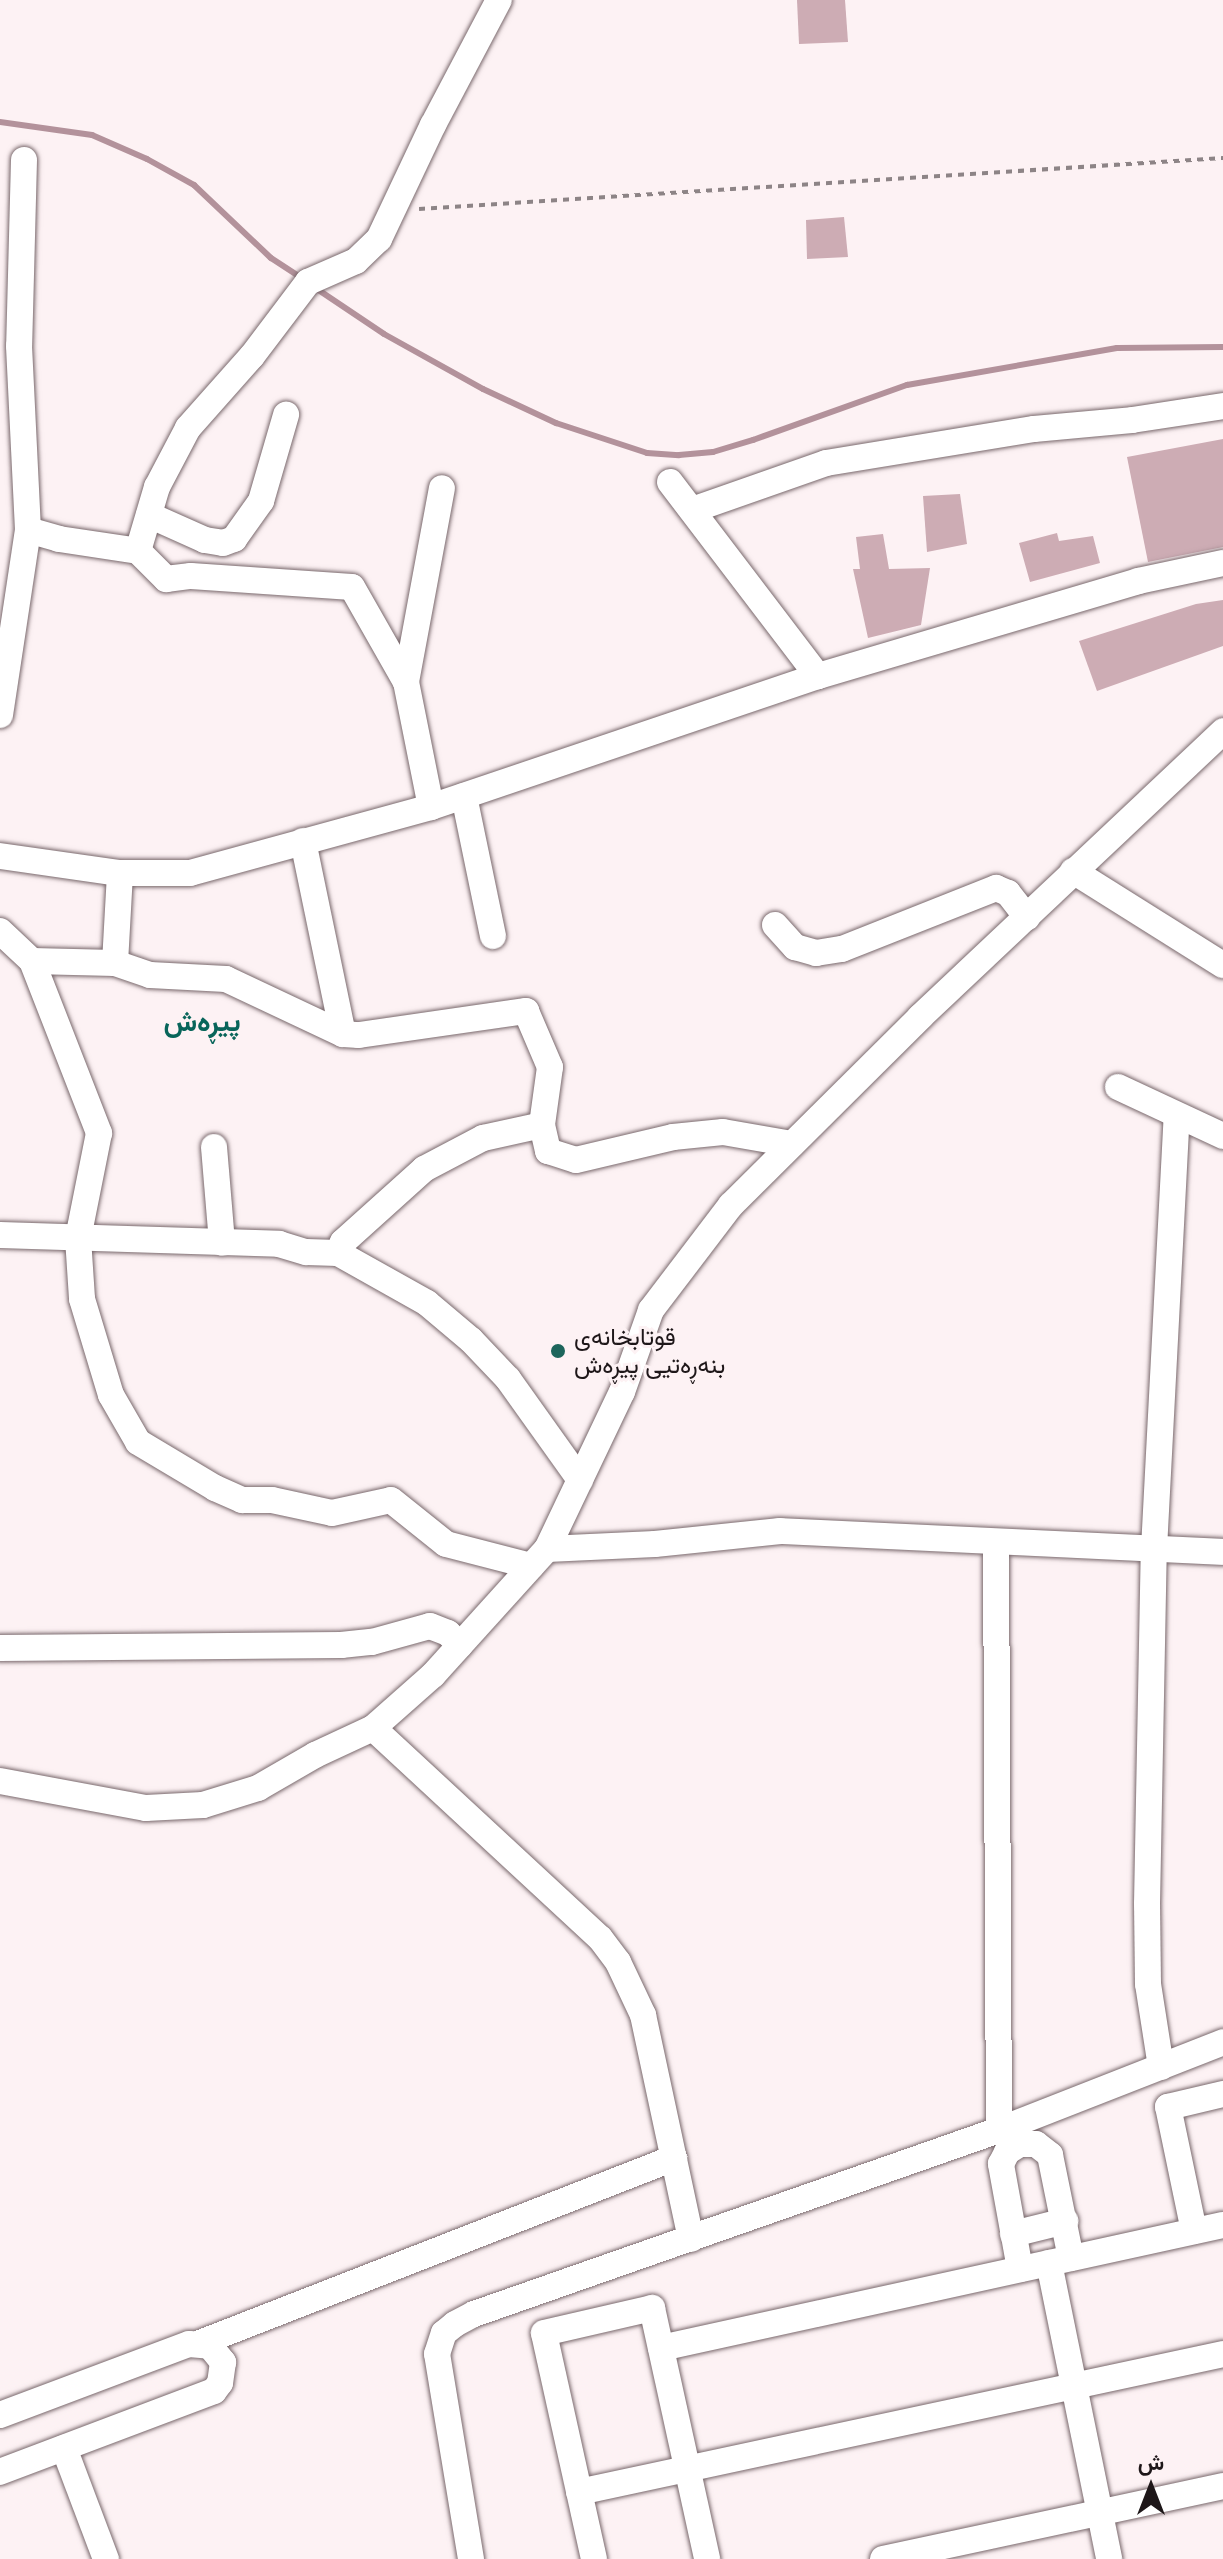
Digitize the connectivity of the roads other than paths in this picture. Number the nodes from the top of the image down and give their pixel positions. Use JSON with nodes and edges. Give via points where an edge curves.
{"nodes":[{"id":1,"x":499,"y":0,"type":"edge"},
{"id":2,"x":24,"y":160,"type":"dead end"},
{"id":3,"x":1223,"y":406,"type":"edge"},
{"id":4,"x":286,"y":415,"type":"dead end"},
{"id":5,"x":670,"y":482,"type":"dead end"},
{"id":6,"x":442,"y":488,"type":"dead end"},
{"id":7,"x":695,"y":509,"type":"junction"},
{"id":8,"x":149,"y":515,"type":"junction"},
{"id":9,"x":28,"y":530,"type":"junction"},
{"id":10,"x":138,"y":551,"type":"junction"},
{"id":11,"x":1223,"y":563,"type":"edge"},
{"id":12,"x":818,"y":676,"type":"junction"},
{"id":13,"x":406,"y":682,"type":"junction"},
{"id":14,"x":0,"y":715,"type":"edge"},
{"id":15,"x":1223,"y":731,"type":"edge"},
{"id":16,"x":464,"y":796,"type":"junction"},
{"id":17,"x":431,"y":807,"type":"junction"},
{"id":18,"x":303,"y":841,"type":"junction"},
{"id":19,"x":0,"y":856,"type":"edge"},
{"id":20,"x":1073,"y":871,"type":"junction"},
{"id":21,"x":120,"y":873,"type":"junction"},
{"id":22,"x":1027,"y":917,"type":"junction"},
{"id":23,"x":775,"y":925,"type":"dead end"},
{"id":24,"x":0,"y":931,"type":"edge"},
{"id":25,"x":493,"y":936,"type":"dead end"},
{"id":26,"x":32,"y":961,"type":"junction"},
{"id":27,"x":115,"y":963,"type":"junction"},
{"id":28,"x":1223,"y":965,"type":"edge"},
{"id":29,"x":343,"y":1034,"type":"junction"},
{"id":30,"x":1118,"y":1087,"type":"dead end"},
{"id":31,"x":1177,"y":1117,"type":"junction"},
{"id":32,"x":542,"y":1125,"type":"junction"},
{"id":33,"x":1223,"y":1136,"type":"edge"},
{"id":34,"x":792,"y":1144,"type":"junction"},
{"id":35,"x":214,"y":1147,"type":"dead end"},
{"id":36,"x":0,"y":1235,"type":"edge"},
{"id":37,"x":78,"y":1238,"type":"junction"},
{"id":38,"x":222,"y":1243,"type":"junction"},
{"id":39,"x":338,"y":1253,"type":"junction"},
{"id":40,"x":580,"y":1480,"type":"junction"},
{"id":41,"x":996,"y":1544,"type":"junction"},
{"id":42,"x":1154,"y":1549,"type":"junction"},
{"id":43,"x":1223,"y":1552,"type":"edge"},
{"id":44,"x":539,"y":1558,"type":"junction"},
{"id":45,"x":460,"y":1645,"type":"junction"},
{"id":46,"x":0,"y":1648,"type":"edge"},
{"id":47,"x":373,"y":1728,"type":"junction"},
{"id":48,"x":0,"y":1781,"type":"edge"},
{"id":49,"x":1223,"y":2042,"type":"edge"},
{"id":50,"x":1161,"y":2067,"type":"junction"},
{"id":51,"x":1223,"y":2094,"type":"edge"},
{"id":52,"x":999,"y":2130,"type":"junction"},
{"id":53,"x":674,"y":2158,"type":"junction"},
{"id":54,"x":1065,"y":2221,"type":"junction"},
{"id":55,"x":1223,"y":2225,"type":"edge"},
{"id":56,"x":1194,"y":2231,"type":"junction"},
{"id":57,"x":1013,"y":2234,"type":"junction"},
{"id":58,"x":691,"y":2239,"type":"junction"},
{"id":59,"x":1060,"y":2260,"type":"junction"},
{"id":60,"x":1020,"y":2269,"type":"junction"},
{"id":61,"x":200,"y":2343,"type":"junction"},
{"id":62,"x":661,"y":2348,"type":"junction"},
{"id":63,"x":1223,"y":2354,"type":"edge"},
{"id":64,"x":1074,"y":2385,"type":"junction"},
{"id":65,"x":0,"y":2415,"type":"edge"},
{"id":66,"x":64,"y":2448,"type":"junction"},
{"id":67,"x":687,"y":2469,"type":"junction"},
{"id":68,"x":0,"y":2472,"type":"edge"},
{"id":69,"x":1223,"y":2486,"type":"edge"},
{"id":70,"x":579,"y":2492,"type":"junction"},
{"id":71,"x":1100,"y":2512,"type":"junction"},
{"id":72,"x":106,"y":2559,"type":"edge"},
{"id":73,"x":471,"y":2559,"type":"edge"},
{"id":74,"x":594,"y":2559,"type":"edge"},
{"id":75,"x":707,"y":2559,"type":"edge"},
{"id":76,"x":883,"y":2559,"type":"edge"},
{"id":77,"x":1109,"y":2559,"type":"edge"}],
"edges":[{"from":1,"to":8,"type":"street","via":[[379,239],[356,261],[308,282],[299,292],[252,356],[188,428],[157,487]]},
{"from":2,"to":9,"type":"street","via":[[19,346]]},
{"from":3,"to":7,"type":"street","via":[[1034,429],[826,463]]},
{"from":4,"to":8,"type":"street","via":[[261,501],[234,539],[205,540]]},
{"from":5,"to":7,"type":"street"},
{"from":6,"to":13,"type":"street"},
{"from":7,"to":12,"type":"street"},
{"from":8,"to":10,"type":"street"},
{"from":9,"to":10,"type":"street"},
{"from":9,"to":14,"type":"street"},
{"from":10,"to":13,"type":"street","via":[[166,579],[191,576],[352,587]]},
{"from":11,"to":12,"type":"street","via":[[1138,581]]},
{"from":12,"to":16,"type":"street"},
{"from":13,"to":17,"type":"street"},
{"from":15,"to":20,"type":"street"},
{"from":16,"to":17,"type":"street"},
{"from":16,"to":25,"type":"street"},
{"from":17,"to":18,"type":"street"},
{"from":18,"to":21,"type":"street","via":[[190,873]]},
{"from":18,"to":29,"type":"street"},
{"from":19,"to":21,"type":"street"},
{"from":20,"to":22,"type":"street"},
{"from":20,"to":28,"type":"street"},
{"from":21,"to":27,"type":"street"},
{"from":22,"to":23,"type":"street","via":[[1008,893],[996,888],[842,949],[816,953],[795,947]]},
{"from":22,"to":34,"type":"street"},
{"from":24,"to":26,"type":"street"},
{"from":26,"to":27,"type":"street"},
{"from":26,"to":37,"type":"street","via":[[99,1133]]},
{"from":27,"to":29,"type":"street","via":[[150,975],[226,979]]},
{"from":29,"to":32,"type":"street","via":[[526,1011],[550,1067]]},
{"from":30,"to":31,"type":"street"},
{"from":31,"to":33,"type":"street"},
{"from":31,"to":42,"type":"street"},
{"from":32,"to":34,"type":"street","via":[[548,1151],[576,1160],[673,1137],[723,1132]]},
{"from":32,"to":39,"type":"street","via":[[483,1138],[424,1169],[343,1242]]},
{"from":34,"to":40,"type":"street","via":[[731,1205],[651,1310],[622,1392]]},
{"from":35,"to":38,"type":"street"},
{"from":36,"to":37,"type":"street"},
{"from":37,"to":38,"type":"street"},
{"from":37,"to":44,"type":"street","via":[[89,1333],[111,1395],[138,1442],[242,1500],[272,1500],[332,1513],[391,1500],[446,1544]]},
{"from":38,"to":39,"type":"street"},
{"from":39,"to":40,"type":"street","via":[[427,1303],[471,1340],[508,1379]]},
{"from":40,"to":44,"type":"street"},
{"from":41,"to":42,"type":"street"},
{"from":41,"to":44,"type":"street","via":[[780,1531]]},
{"from":41,"to":52,"type":"street"},
{"from":42,"to":43,"type":"street"},
{"from":42,"to":50,"type":"street","via":[[1148,1984]]},
{"from":44,"to":45,"type":"street"},
{"from":45,"to":46,"type":"street","via":[[430,1626],[341,1645]]},
{"from":45,"to":47,"type":"street"},
{"from":47,"to":48,"type":"street","via":[[258,1788],[203,1805],[146,1808]]},
{"from":47,"to":53,"type":"street","via":[[600,1938],[618,1962],[643,2015]]},
{"from":49,"to":50,"type":"street"},
{"from":50,"to":52,"type":"street"},
{"from":51,"to":56,"type":"street","via":[[1168,2107]]},
{"from":52,"to":58,"type":"street"},
{"from":53,"to":58,"type":"street"},
{"from":53,"to":61,"type":"street"},
{"from":54,"to":57,"type":"street"},
{"from":54,"to":57,"type":"street","via":[[1047,2150],[1020,2144],[1001,2164]]},
{"from":54,"to":59,"type":"street"},
{"from":55,"to":56,"type":"street"},
{"from":56,"to":59,"type":"street"},
{"from":57,"to":60,"type":"street"},
{"from":58,"to":73,"type":"street","via":[[474,2314],[444,2333],[437,2354],[439,2383]]},
{"from":59,"to":60,"type":"street"},
{"from":59,"to":64,"type":"street"},
{"from":60,"to":62,"type":"street"},
{"from":61,"to":65,"type":"street"},
{"from":61,"to":66,"type":"street","via":[[210,2346],[223,2362],[214,2391]]},
{"from":62,"to":67,"type":"street"},
{"from":62,"to":70,"type":"street","via":[[652,2308],[544,2333]]},
{"from":63,"to":64,"type":"street"},
{"from":64,"to":67,"type":"street"},
{"from":64,"to":71,"type":"street"},
{"from":66,"to":68,"type":"street"},
{"from":66,"to":72,"type":"street"},
{"from":67,"to":70,"type":"street"},
{"from":67,"to":75,"type":"street"},
{"from":69,"to":71,"type":"street"},
{"from":70,"to":74,"type":"street"},
{"from":71,"to":76,"type":"street"},
{"from":71,"to":77,"type":"street"}]}
